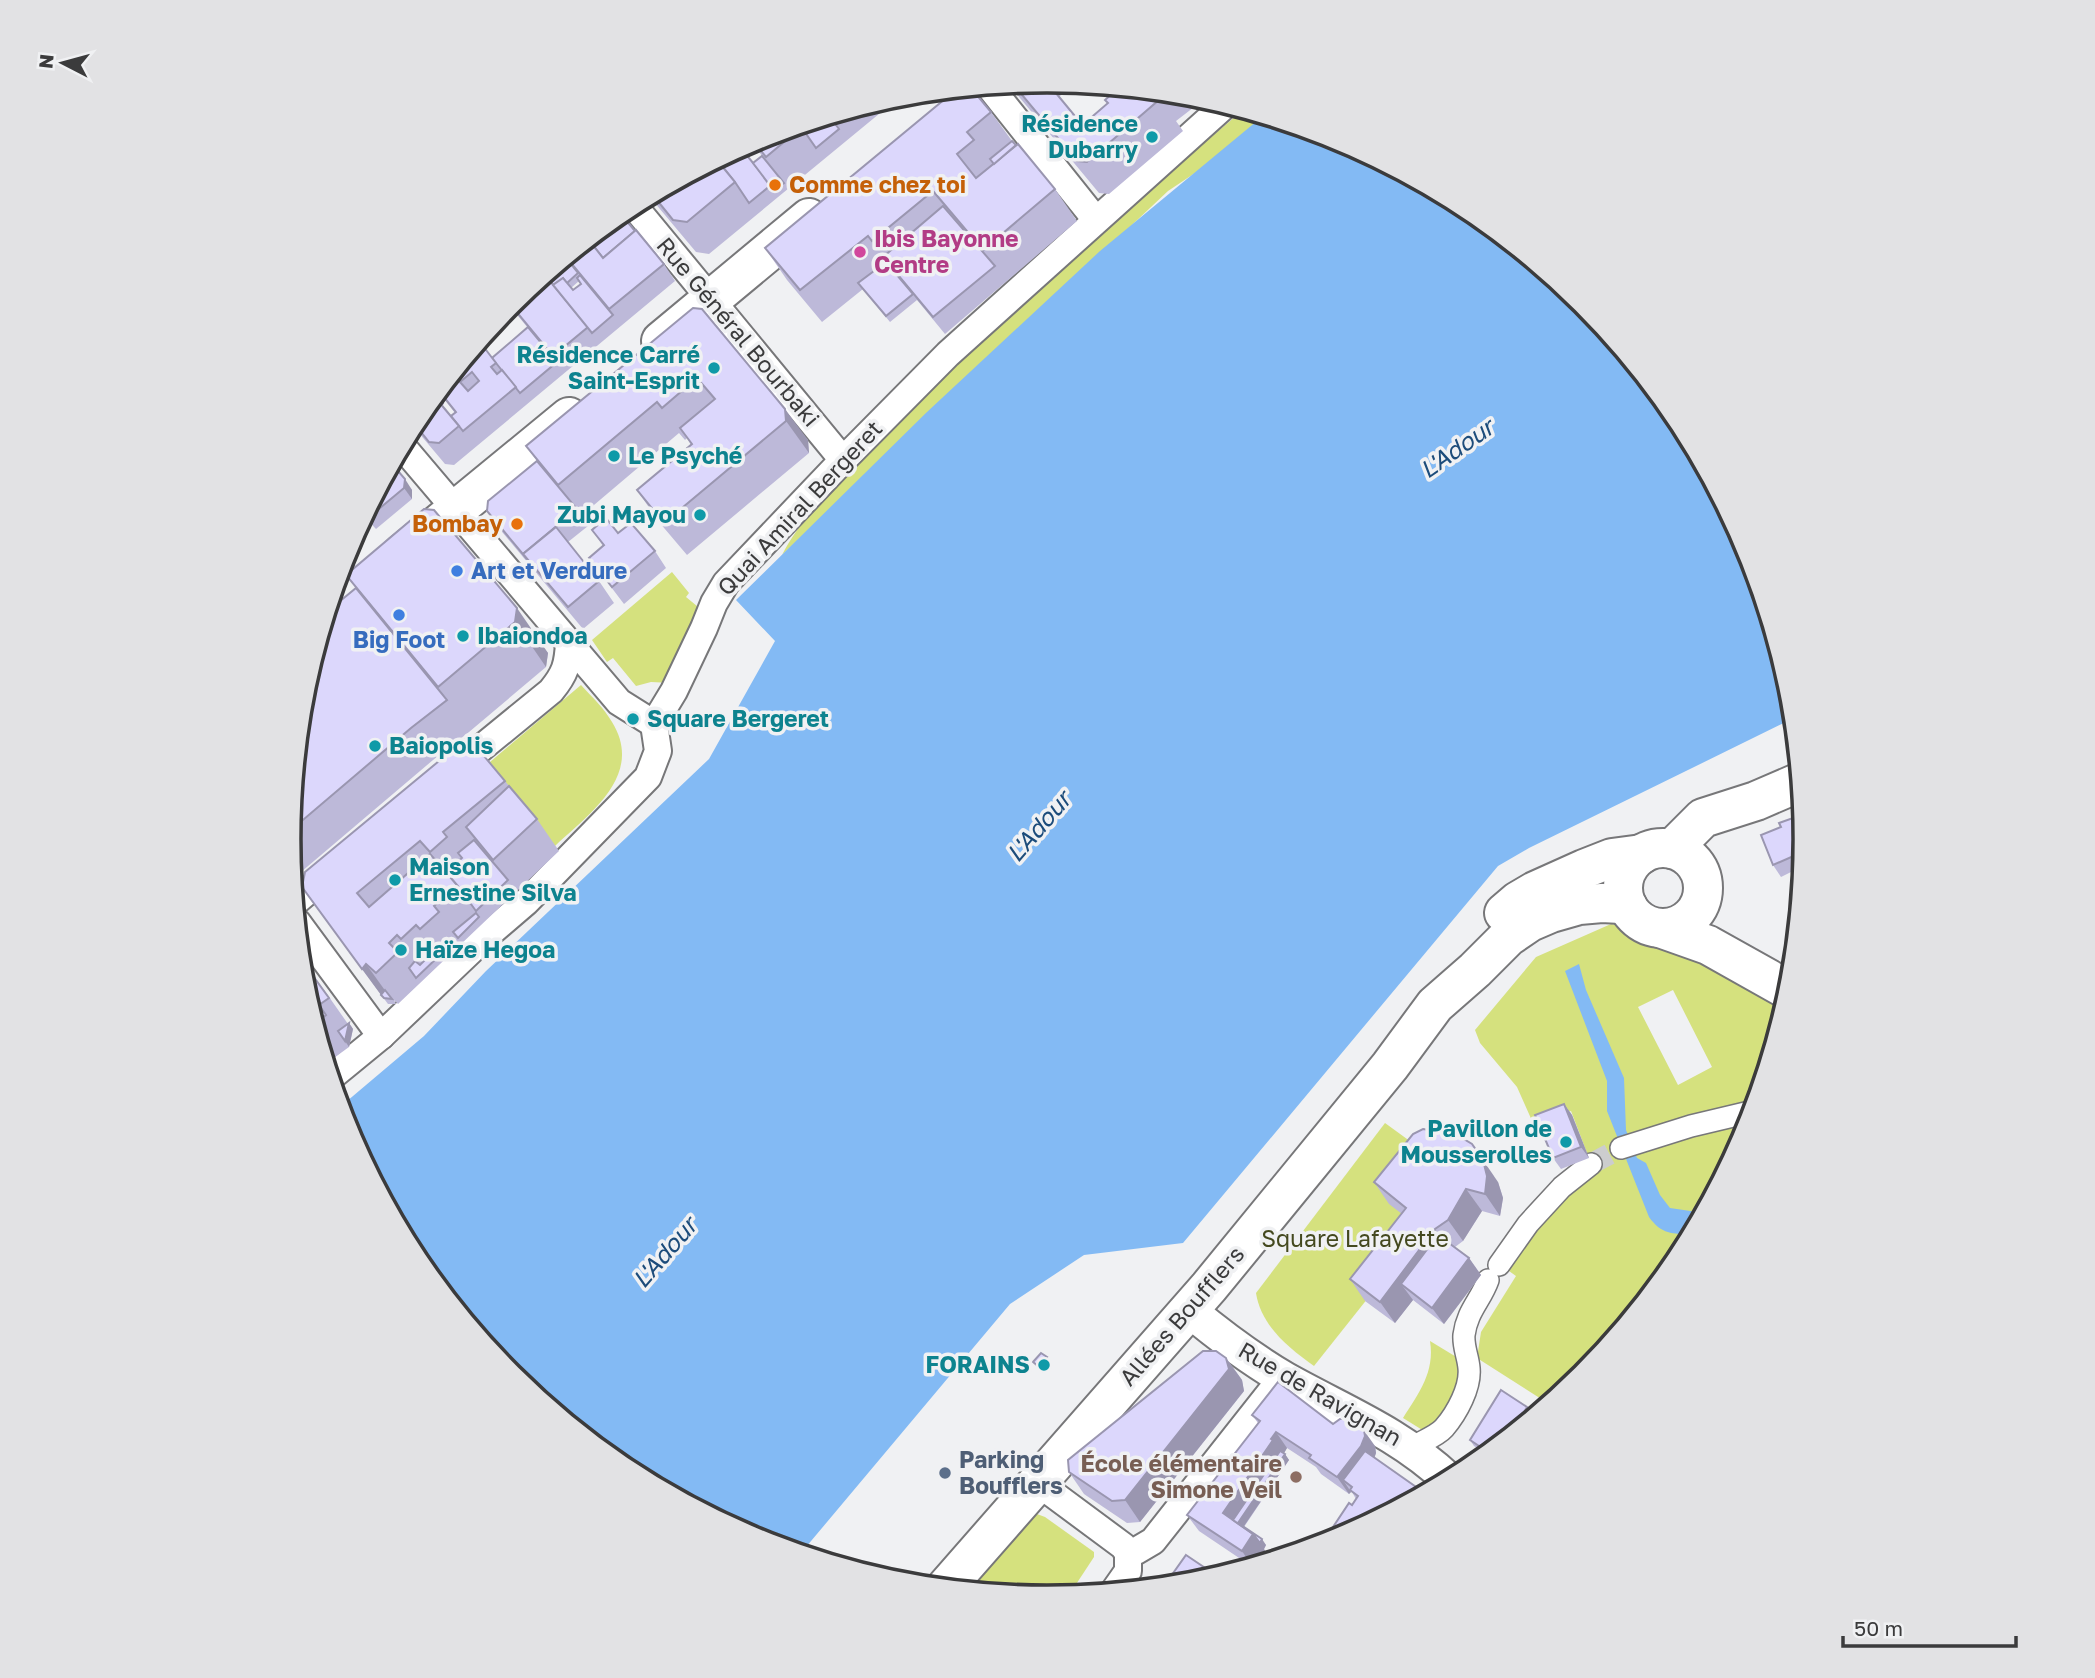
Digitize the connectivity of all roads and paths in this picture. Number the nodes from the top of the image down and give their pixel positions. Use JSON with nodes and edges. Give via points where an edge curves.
{"nodes":[{"id":1,"x":996,"y":94,"type":"edge"},
{"id":2,"x":1217,"y":112,"type":"edge"},
{"id":3,"x":835,"y":197,"type":"edge"},
{"id":4,"x":641,"y":214,"type":"edge"},
{"id":5,"x":1096,"y":220,"type":"junction"},
{"id":6,"x":711,"y":300,"type":"junction"},
{"id":7,"x":636,"y":362,"type":"edge"},
{"id":8,"x":593,"y":397,"type":"edge"},
{"id":9,"x":408,"y":454,"type":"edge"},
{"id":10,"x":843,"y":460,"type":"junction"},
{"id":11,"x":456,"y":510,"type":"junction"},
{"id":12,"x":377,"y":574,"type":"edge"},
{"id":13,"x":569,"y":642,"type":"junction"},
{"id":14,"x":654,"y":724,"type":"junction"},
{"id":15,"x":439,"y":783,"type":"edge"},
{"id":16,"x":1792,"y":786,"type":"edge"},
{"id":17,"x":353,"y":854,"type":"edge"},
{"id":18,"x":1678,"y":869,"type":"junction"},
{"id":19,"x":304,"y":895,"type":"edge"},
{"id":20,"x":1628,"y":907,"type":"junction"},
{"id":21,"x":1660,"y":928,"type":"junction"},
{"id":22,"x":308,"y":937,"type":"edge"},
{"id":23,"x":1708,"y":945,"type":"junction"},
{"id":24,"x":1779,"y":985,"type":"edge"},
{"id":25,"x":1435,"y":1005,"type":"junction"},
{"id":26,"x":381,"y":1036,"type":"junction"},
{"id":27,"x":339,"y":1071,"type":"edge"},
{"id":28,"x":1741,"y":1114,"type":"edge"},
{"id":29,"x":1627,"y":1146,"type":"tunnel mouth"},
{"id":30,"x":1591,"y":1164,"type":"tunnel mouth"},
{"id":31,"x":1189,"y":1310,"type":"junction"},
{"id":32,"x":1282,"y":1377,"type":"junction"},
{"id":33,"x":1411,"y":1448,"type":"junction"},
{"id":34,"x":1440,"y":1473,"type":"edge"},
{"id":35,"x":1038,"y":1483,"type":"junction"},
{"id":36,"x":1128,"y":1553,"type":"junction"},
{"id":37,"x":953,"y":1579,"type":"edge"},
{"id":38,"x":1121,"y":1581,"type":"edge"}],
"edges":[{"from":1,"to":5,"type":"street"},
{"from":2,"to":5,"type":"street","name":"Quai Amiral Bergeret"},
{"from":3,"to":6,"type":"main road"},
{"from":4,"to":6,"type":"street","name":"Rue Général Bourbaki"},
{"from":5,"to":10,"type":"street","name":"Quai Amiral Bergeret","via":[[948,354]]},
{"from":6,"to":7,"type":"main road"},
{"from":6,"to":10,"type":"street","name":"Rue Général Bourbaki"},
{"from":8,"to":11,"type":"main road"},
{"from":9,"to":11,"type":"street"},
{"from":10,"to":14,"type":"street","name":"Quai Amiral Bergeret","via":[[726,583]]},
{"from":11,"to":12,"type":"main road"},
{"from":11,"to":13,"type":"street"},
{"from":13,"to":14,"type":"street","via":[[619,702]]},
{"from":13,"to":15,"type":"street","via":[[563,677],[551,691]]},
{"from":14,"to":26,"type":"street","via":[[658,751],[648,777],[526,902]]},
{"from":16,"to":18,"type":"main road","via":[[1756,801]]},
{"from":17,"to":19,"type":"street"},
{"from":18,"to":20,"type":"main road","via":[[1633,862],[1623,884]]},
{"from":18,"to":21,"type":"main road","via":[[1688,919]]},
{"from":18,"to":23,"type":"main road"},
{"from":18,"to":25,"type":"main road","name":"Allées Boufflers","via":[[1612,859],[1535,891],[1495,920],[1473,944],[1440,985]]},
{"from":20,"to":21,"type":"main road","via":[[1645,924]]},
{"from":20,"to":25,"type":"main road","name":"Allées Boufflers","via":[[1579,905],[1530,922]]},
{"from":21,"to":23,"type":"main road"},
{"from":22,"to":26,"type":"street"},
{"from":23,"to":24,"type":"main road"},
{"from":25,"to":31,"type":"main road","name":"Allées Boufflers"},
{"from":26,"to":27,"type":"street"},
{"from":28,"to":29,"type":"street"},
{"from":30,"to":33,"type":"street","via":[[1528,1224],[1494,1272],[1470,1312],[1464,1335],[1469,1366],[1465,1395],[1443,1429]]},
{"from":31,"to":32,"type":"street","name":"Rue de Ravignan"},
{"from":31,"to":35,"type":"main road","name":"Allées Boufflers"},
{"from":32,"to":33,"type":"street","name":"Rue de Ravignan"},
{"from":32,"to":36,"type":"street","via":[[1153,1541]]},
{"from":33,"to":34,"type":"street","name":"Rue de Ravignan"},
{"from":35,"to":36,"type":"street"},
{"from":35,"to":37,"type":"main road","name":"Allées Boufflers"},
{"from":36,"to":38,"type":"street","via":[[1128,1571]]}]}
